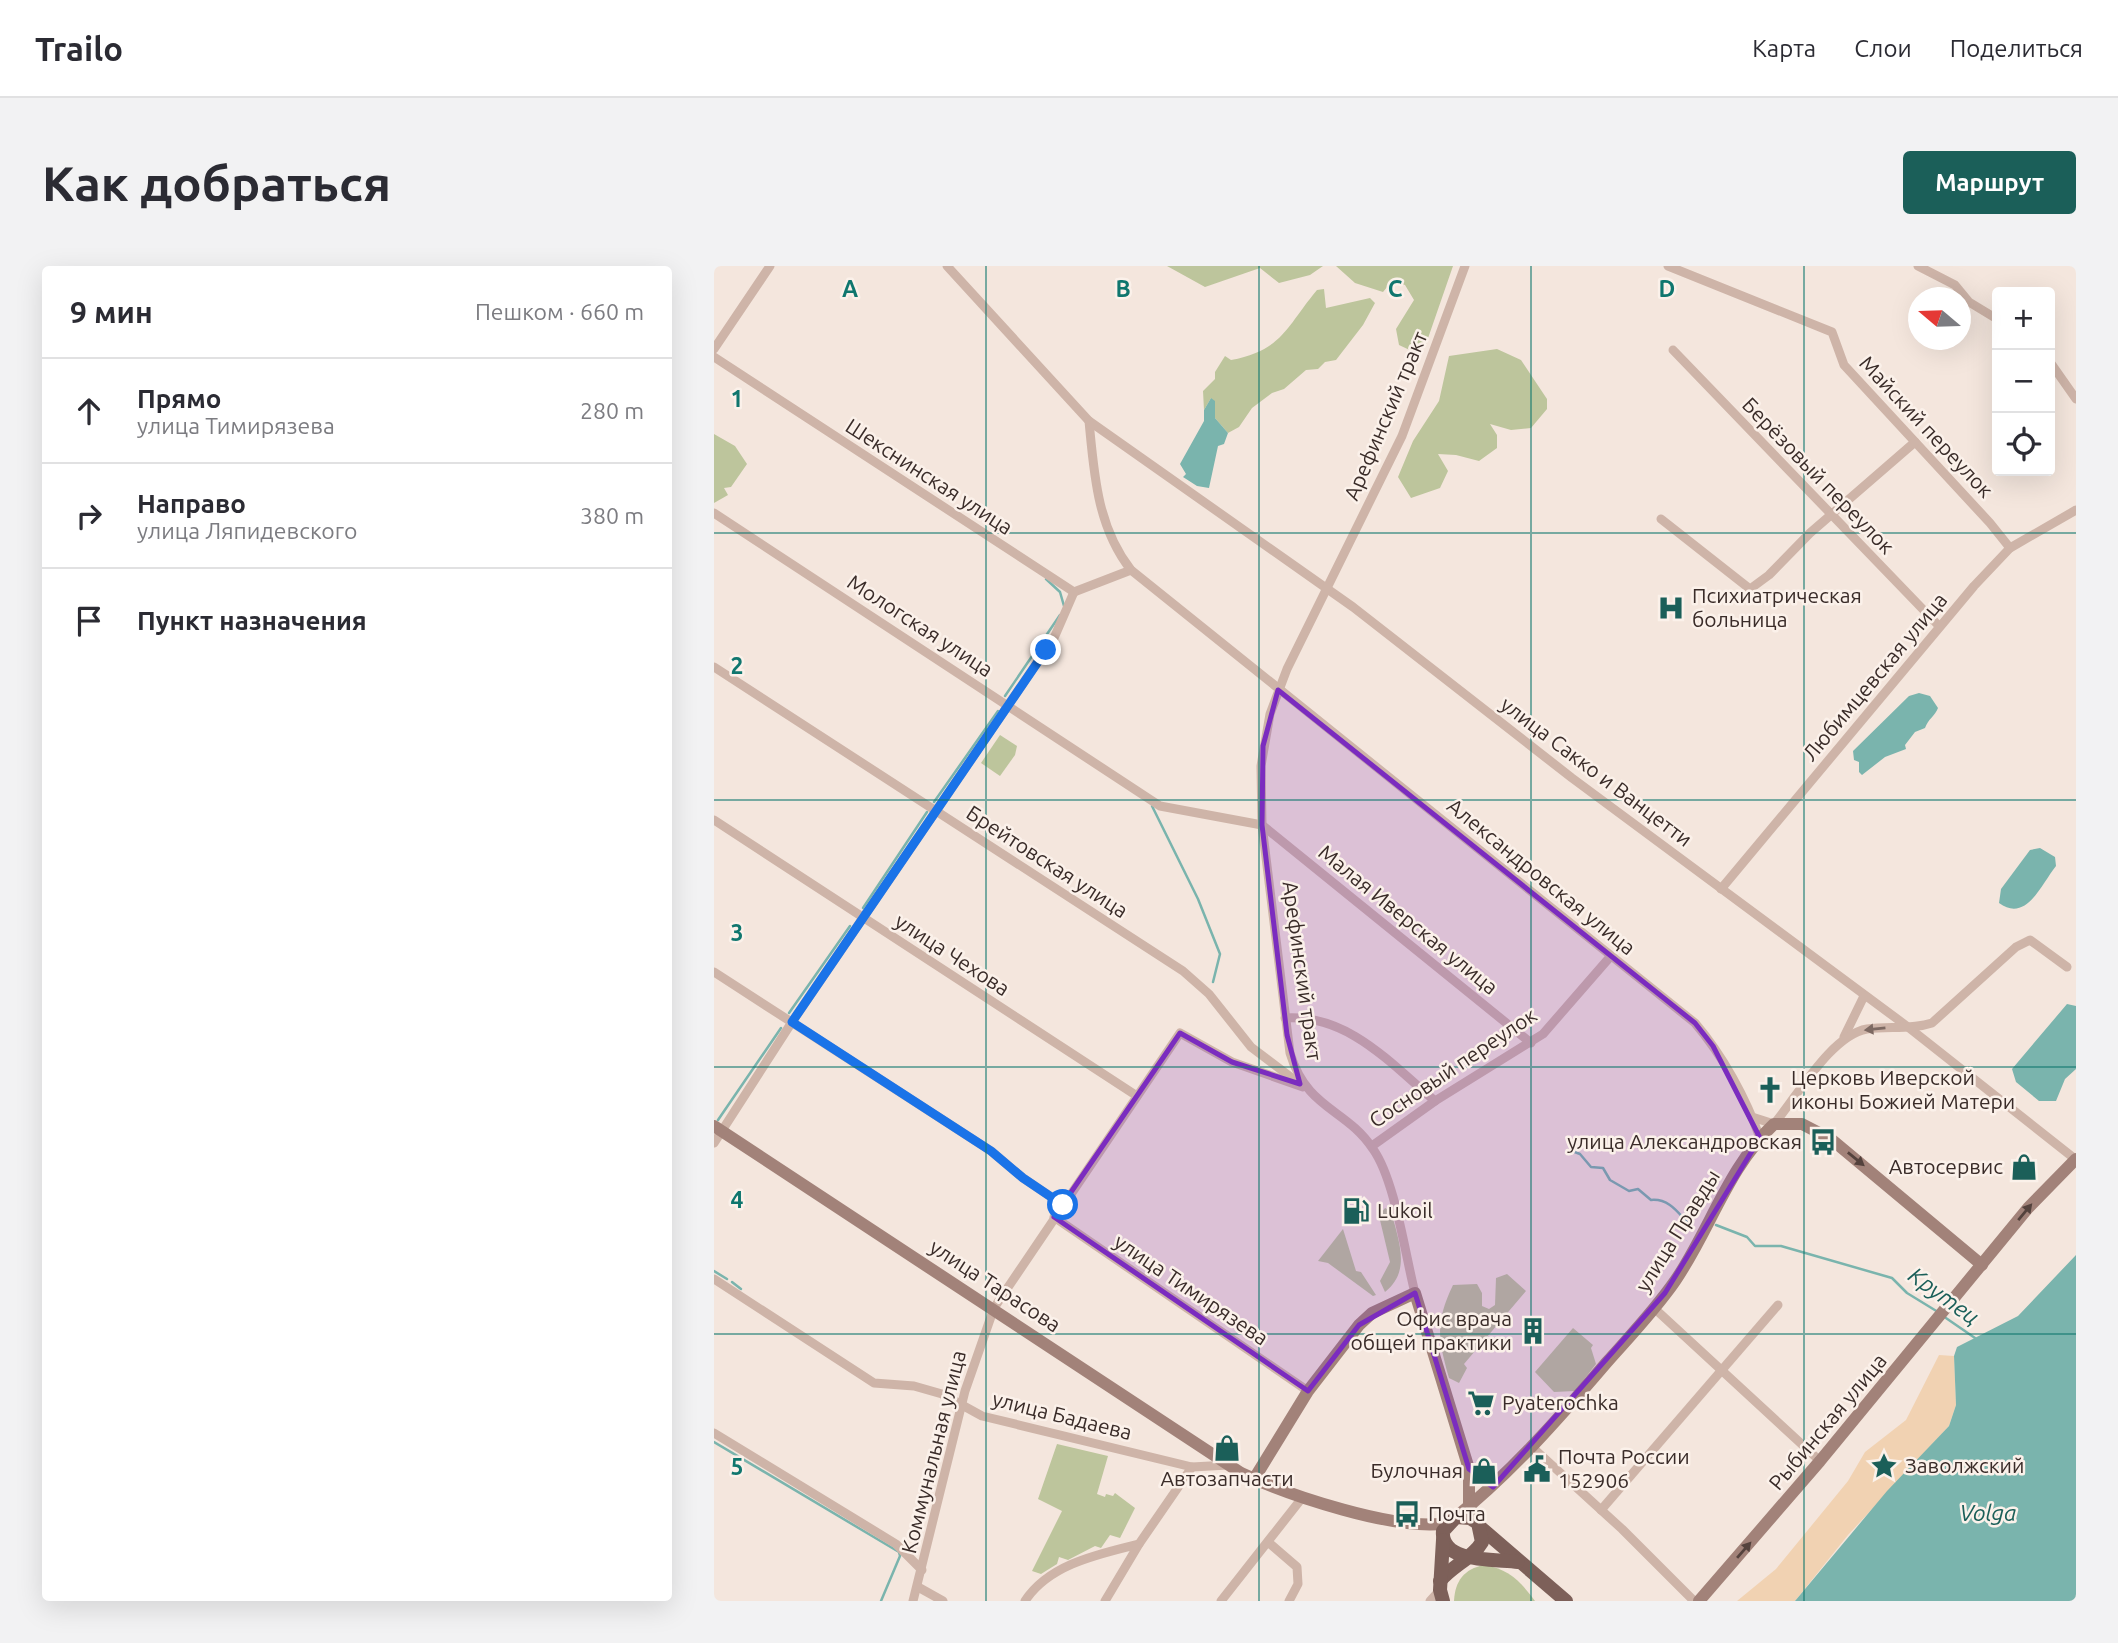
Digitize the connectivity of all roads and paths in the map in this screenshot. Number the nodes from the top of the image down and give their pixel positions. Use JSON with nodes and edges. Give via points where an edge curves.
{"nodes":[{"id":1,"x":775,"y":266,"type":"edge"},
{"id":2,"x":947,"y":266,"type":"edge"},
{"id":3,"x":1465,"y":266,"type":"edge"},
{"id":4,"x":1668,"y":266,"type":"edge"},
{"id":5,"x":1918,"y":266,"type":"edge"},
{"id":6,"x":767,"y":270,"type":"edge"},
{"id":7,"x":1992,"y":316,"type":"edge"},
{"id":8,"x":714,"y":349,"type":"edge"},
{"id":9,"x":1673,"y":350,"type":"dead end"},
{"id":10,"x":714,"y":357,"type":"edge"},
{"id":11,"x":2055,"y":369,"type":"edge"},
{"id":12,"x":2076,"y":399,"type":"edge"},
{"id":13,"x":1089,"y":421,"type":"junction"},
{"id":14,"x":1915,"y":442,"type":"junction"},
{"id":15,"x":2076,"y":510,"type":"edge"},
{"id":16,"x":714,"y":514,"type":"edge"},
{"id":17,"x":1832,"y":515,"type":"junction"},
{"id":18,"x":1661,"y":519,"type":"dead end"},
{"id":19,"x":2010,"y":548,"type":"junction"},
{"id":20,"x":1131,"y":570,"type":"junction"},
{"id":21,"x":1325,"y":589,"type":"junction"},
{"id":22,"x":1074,"y":592,"type":"junction"},
{"id":23,"x":1939,"y":626,"type":"junction"},
{"id":24,"x":714,"y":667,"type":"edge"},
{"id":25,"x":1278,"y":690,"type":"junction"},
{"id":26,"x":1009,"y":704,"type":"junction"},
{"id":27,"x":936,"y":812,"type":"junction"},
{"id":28,"x":714,"y":820,"type":"edge"},
{"id":29,"x":1262,"y":825,"type":"junction"},
{"id":30,"x":1721,"y":889,"type":"junction"},
{"id":31,"x":863,"y":918,"type":"junction"},
{"id":32,"x":1609,"y":957,"type":"junction"},
{"id":33,"x":2067,"y":967,"type":"dead end"},
{"id":34,"x":714,"y":972,"type":"edge"},
{"id":35,"x":1864,"y":996,"type":"junction"},
{"id":36,"x":1285,"y":1018,"type":"junction"},
{"id":37,"x":792,"y":1022,"type":"junction"},
{"id":38,"x":1908,"y":1027,"type":"junction"},
{"id":39,"x":1843,"y":1039,"type":"junction"},
{"id":40,"x":1531,"y":1043,"type":"junction"},
{"id":41,"x":1305,"y":1087,"type":"junction"},
{"id":42,"x":1137,"y":1097,"type":"junction"},
{"id":43,"x":1435,"y":1101,"type":"junction"},
{"id":44,"x":1752,"y":1117,"type":"junction"},
{"id":45,"x":1774,"y":1125,"type":"junction"},
{"id":46,"x":718,"y":1128,"type":"edge"},
{"id":47,"x":1760,"y":1138,"type":"junction"},
{"id":48,"x":714,"y":1143,"type":"edge"},
{"id":49,"x":1372,"y":1146,"type":"junction"},
{"id":50,"x":2076,"y":1159,"type":"edge"},
{"id":51,"x":1063,"y":1205,"type":"junction"},
{"id":52,"x":1054,"y":1217,"type":"junction"},
{"id":53,"x":1982,"y":1265,"type":"junction"},
{"id":54,"x":714,"y":1279,"type":"edge"},
{"id":55,"x":1415,"y":1293,"type":"junction"},
{"id":56,"x":1778,"y":1305,"type":"dead end"},
{"id":57,"x":994,"y":1308,"type":"junction"},
{"id":58,"x":1654,"y":1308,"type":"junction"},
{"id":59,"x":1723,"y":1370,"type":"junction"},
{"id":60,"x":1308,"y":1391,"type":"junction"},
{"id":61,"x":961,"y":1404,"type":"junction"},
{"id":62,"x":714,"y":1433,"type":"edge"},
{"id":63,"x":1532,"y":1447,"type":"junction"},
{"id":64,"x":1821,"y":1461,"type":"junction"},
{"id":65,"x":1228,"y":1465,"type":"junction"},
{"id":66,"x":1192,"y":1467,"type":"junction"},
{"id":67,"x":1469,"y":1469,"type":"junction"},
{"id":68,"x":1254,"y":1479,"type":"junction"},
{"id":69,"x":1493,"y":1487,"type":"junction"},
{"id":70,"x":1302,"y":1498,"type":"junction"},
{"id":71,"x":1469,"y":1506,"type":"junction"},
{"id":72,"x":1601,"y":1510,"type":"junction"},
{"id":73,"x":1479,"y":1525,"type":"junction"},
{"id":74,"x":1447,"y":1529,"type":"junction"},
{"id":75,"x":1268,"y":1542,"type":"junction"},
{"id":76,"x":1139,"y":1544,"type":"junction"},
{"id":77,"x":1468,"y":1555,"type":"junction"},
{"id":78,"x":1518,"y":1562,"type":"junction"},
{"id":79,"x":922,"y":1570,"type":"junction"},
{"id":80,"x":918,"y":1587,"type":"junction"},
{"id":81,"x":1438,"y":1593,"type":"edge"},
{"id":82,"x":913,"y":1601,"type":"edge"},
{"id":83,"x":943,"y":1601,"type":"edge"},
{"id":84,"x":1025,"y":1601,"type":"edge"},
{"id":85,"x":1105,"y":1601,"type":"edge"},
{"id":86,"x":1221,"y":1601,"type":"edge"},
{"id":87,"x":1289,"y":1601,"type":"edge"},
{"id":88,"x":1566,"y":1601,"type":"edge"},
{"id":89,"x":1694,"y":1601,"type":"edge"},
{"id":90,"x":1699,"y":1601,"type":"edge"}],
"edges":[{"from":1,"to":6,"type":"street"},
{"from":2,"to":13,"type":"street","name":"улица Сакко и Ванцетти"},
{"from":3,"to":21,"type":"street","name":"Арефинский тракт","via":[[1402,436]]},
{"from":4,"to":14,"type":"street","name":"Майский переулок","via":[[1832,332],[1844,365]]},
{"from":5,"to":7,"type":"street","via":[[1955,285],[1969,302]]},
{"from":6,"to":8,"type":"street"},
{"from":9,"to":17,"type":"street","name":"Берёзовый переулок"},
{"from":10,"to":22,"type":"street","name":"Шекснинская улица"},
{"from":11,"to":12,"type":"street"},
{"from":13,"to":20,"type":"street","via":[[1094,479],[1103,514],[1115,548]]},
{"from":13,"to":21,"type":"street","name":"улица Сакко и Ванцетти"},
{"from":14,"to":17,"type":"street"},
{"from":14,"to":19,"type":"street","name":"Майский переулок"},
{"from":15,"to":19,"type":"street","name":"Любимцевская улица"},
{"from":16,"to":26,"type":"street","name":"Мологская улица"},
{"from":17,"to":18,"type":"street","via":[[1749,589]]},
{"from":17,"to":23,"type":"street","name":"Берёзовый переулок"},
{"from":19,"to":23,"type":"street","name":"Любимцевская улица"},
{"from":20,"to":22,"type":"street"},
{"from":20,"to":25,"type":"street"},
{"from":21,"to":25,"type":"street","name":"Арефинский тракт"},
{"from":21,"to":30,"type":"street","name":"улица Сакко и Ванцетти"},
{"from":22,"to":26,"type":"street","via":[[1054,638]]},
{"from":23,"to":30,"type":"street","name":"Любимцевская улица"},
{"from":24,"to":27,"type":"street","name":"Брейтовская улица"},
{"from":25,"to":29,"type":"street","name":"Арефинский тракт","via":[[1262,756]]},
{"from":25,"to":32,"type":"street","name":"Александровская улица"},
{"from":26,"to":27,"type":"street"},
{"from":26,"to":29,"type":"street","name":"Мологская улица","via":[[1160,806]]},
{"from":27,"to":31,"type":"street"},
{"from":27,"to":41,"type":"street","name":"Брейтовская улица","via":[[1183,971],[1251,1047]]},
{"from":28,"to":31,"type":"street","name":"улица Чехова"},
{"from":29,"to":36,"type":"street","name":"Арефинский тракт"},
{"from":29,"to":40,"type":"street","name":"Малая Иверская улица"},
{"from":30,"to":35,"type":"street","name":"улица Сакко и Ванцетти"},
{"from":31,"to":37,"type":"street"},
{"from":31,"to":42,"type":"street","name":"улица Чехова"},
{"from":32,"to":40,"type":"street","name":"Сосновый переулок"},
{"from":32,"to":44,"type":"street","name":"Александровская улица","via":[[1695,1023]]},
{"from":33,"to":38,"type":"street","via":[[2030,940],[2016,947],[1932,1023]]},
{"from":34,"to":37,"type":"street"},
{"from":35,"to":38,"type":"street","name":"улица Сакко и Ванцетти"},
{"from":35,"to":39,"type":"street","name":"улица Правды"},
{"from":36,"to":41,"type":"street","name":"Арефинский тракт","via":[[1290,1053]]},
{"from":36,"to":43,"type":"street","via":[[1315,1017],[1346,1030]]},
{"from":37,"to":46,"type":"street"},
{"from":37,"to":51,"type":"street","via":[[991,1151]]},
{"from":38,"to":39,"type":"street","one_way":true,"via":[[1867,1029]]},
{"from":38,"to":50,"type":"street"},
{"from":39,"to":45,"type":"street","name":"улица Правды"},
{"from":40,"to":43,"type":"street","name":"Сосновый переулок"},
{"from":41,"to":42,"type":"street","name":"Коммунальная улица","via":[[1232,1062],[1180,1033]]},
{"from":41,"to":49,"type":"street","name":"Арефинский тракт"},
{"from":42,"to":51,"type":"street","name":"Коммунальная улица"},
{"from":43,"to":49,"type":"street","name":"Сосновый переулок"},
{"from":44,"to":45,"type":"street"},
{"from":44,"to":47,"type":"street","name":"Александровская улица"},
{"from":45,"to":47,"type":"street","name":"улица Правды"},
{"from":45,"to":53,"type":"street","one_way":true,"via":[[1802,1124],[1830,1139]]},
{"from":46,"to":48,"type":"street"},
{"from":46,"to":57,"type":"street","name":"улица Тарасова"},
{"from":47,"to":58,"type":"street","name":"улица Правды"},
{"from":49,"to":55,"type":"street","name":"Арефинский тракт","via":[[1387,1179]]},
{"from":53,"to":50,"type":"street","name":"Рыбинская улица","one_way":true},
{"from":51,"to":52,"type":"street","name":"Коммунальная улица"},
{"from":52,"to":57,"type":"street","name":"Коммунальная улица"},
{"from":52,"to":60,"type":"street","name":"улица Тимирязева"},
{"from":53,"to":64,"type":"street","name":"Рыбинская улица"},
{"from":54,"to":61,"type":"street","name":"улица Бадаева","via":[[869,1380],[914,1386]]},
{"from":55,"to":60,"type":"street","via":[[1379,1309],[1359,1325]]},
{"from":55,"to":67,"type":"street","name":"Арефинский тракт"},
{"from":56,"to":59,"type":"street"},
{"from":57,"to":61,"type":"street","name":"Коммунальная улица"},
{"from":57,"to":65,"type":"street","name":"улица Тарасова"},
{"from":58,"to":59,"type":"street"},
{"from":58,"to":63,"type":"street","name":"улица Правды"},
{"from":59,"to":64,"type":"street"},
{"from":59,"to":72,"type":"street"},
{"from":60,"to":68,"type":"street"},
{"from":61,"to":66,"type":"street","name":"улица Бадаева","via":[[982,1416]]},
{"from":61,"to":79,"type":"street","name":"Коммунальная улица"},
{"from":62,"to":79,"type":"street","via":[[896,1544]]},
{"from":63,"to":69,"type":"street","name":"улица Правды"},
{"from":63,"to":72,"type":"street"},
{"from":90,"to":64,"type":"street","name":"Рыбинская улица","one_way":true},
{"from":65,"to":66,"type":"street","name":"улица Бадаева"},
{"from":65,"to":68,"type":"street","name":"улица Тарасова"},
{"from":66,"to":76,"type":"street"},
{"from":67,"to":69,"type":"street"},
{"from":67,"to":71,"type":"street","name":"Арефинский тракт"},
{"from":68,"to":70,"type":"street"},
{"from":69,"to":71,"type":"street","name":"улица Правды"},
{"from":69,"to":73,"type":"street","name":"улица Правды","via":[[1481,1507]]},
{"from":70,"to":74,"type":"street"},
{"from":70,"to":75,"type":"street"},
{"from":71,"to":74,"type":"street","name":"улица Правды"},
{"from":72,"to":89,"type":"street"},
{"from":73,"to":74,"type":"main road","via":[[1465,1516]]},
{"from":73,"to":77,"type":"main road","via":[[1482,1542]]},
{"from":73,"to":78,"type":"main road"},
{"from":74,"to":77,"type":"main road","via":[[1455,1554]]},
{"from":74,"to":81,"type":"main road"},
{"from":75,"to":86,"type":"street"},
{"from":75,"to":87,"type":"street","via":[[1297,1567],[1298,1584]]},
{"from":76,"to":84,"type":"street","via":[[1082,1560],[1038,1584]]},
{"from":76,"to":85,"type":"street"},
{"from":77,"to":78,"type":"main road"},
{"from":77,"to":81,"type":"main road"},
{"from":78,"to":88,"type":"main road"},
{"from":79,"to":80,"type":"street","name":"Коммунальная улица"},
{"from":80,"to":82,"type":"street","name":"Коммунальная улица"},
{"from":80,"to":83,"type":"street"}]}
